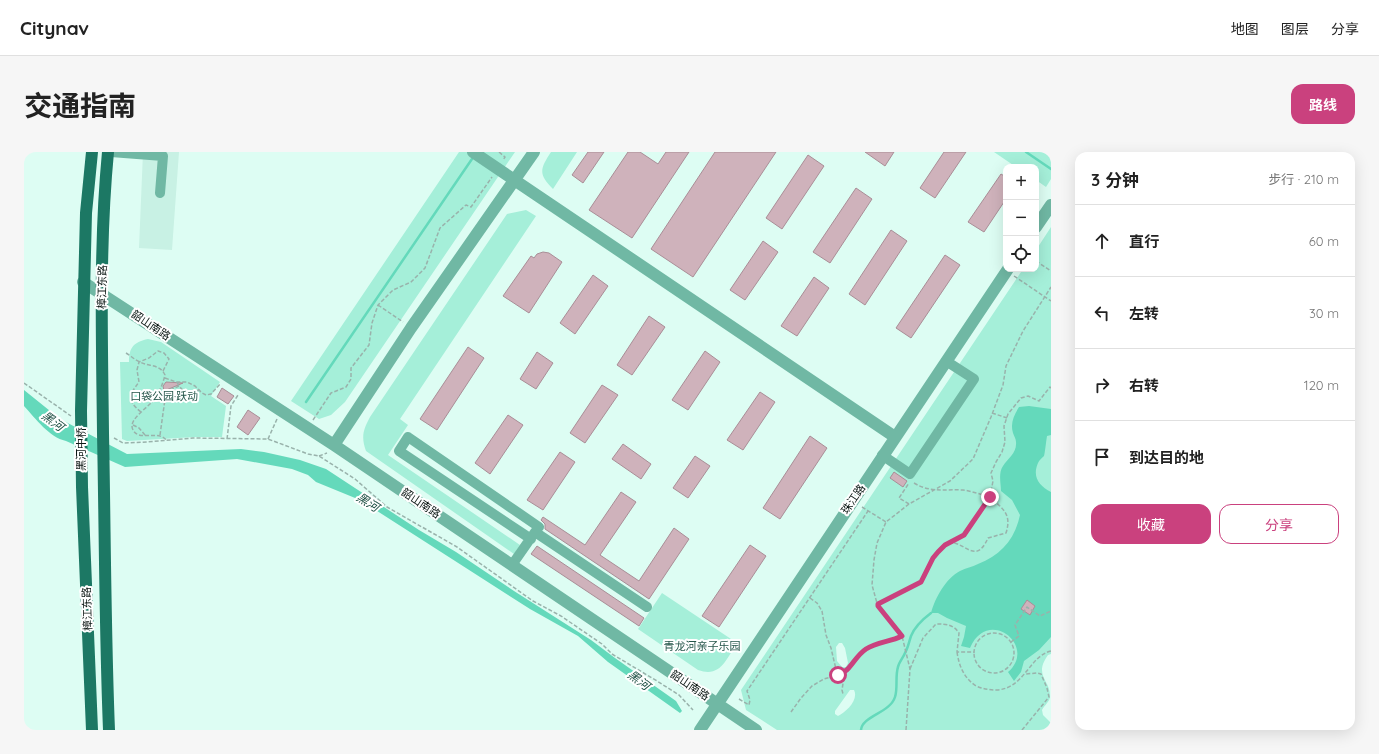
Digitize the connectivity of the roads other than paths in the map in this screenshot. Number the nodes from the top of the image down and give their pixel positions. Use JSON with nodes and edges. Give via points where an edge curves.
{"nodes":[{"id":1,"x":92,"y":152,"type":"edge"},
{"id":2,"x":108,"y":152,"type":"edge"},
{"id":3,"x":111,"y":152,"type":"edge"},
{"id":4,"x":472,"y":152,"type":"edge"},
{"id":5,"x":534,"y":152,"type":"edge"},
{"id":6,"x":515,"y":181,"type":"junction"},
{"id":7,"x":160,"y":193,"type":"dead end"},
{"id":8,"x":1051,"y":204,"type":"edge"},
{"id":9,"x":1039,"y":222,"type":"edge"},
{"id":10,"x":1006,"y":272,"type":"edge"},
{"id":11,"x":83,"y":282,"type":"junction"},
{"id":12,"x":101,"y":292,"type":"junction"},
{"id":13,"x":946,"y":361,"type":"junction"},
{"id":14,"x":77,"y":414,"type":"joint"},
{"id":15,"x":103,"y":422,"type":"joint"},
{"id":16,"x":895,"y":437,"type":"junction"},
{"id":17,"x":334,"y":445,"type":"junction"},
{"id":18,"x":882,"y":455,"type":"junction"},
{"id":19,"x":82,"y":487,"type":"joint"},
{"id":20,"x":104,"y":492,"type":"joint"},
{"id":21,"x":533,"y":535,"type":"junction"},
{"id":22,"x":512,"y":565,"type":"junction"},
{"id":23,"x":647,"y":608,"type":"dead end"},
{"id":24,"x":717,"y":704,"type":"junction"},
{"id":25,"x":92,"y":730,"type":"edge"},
{"id":26,"x":109,"y":730,"type":"edge"},
{"id":27,"x":700,"y":730,"type":"edge"},
{"id":28,"x":756,"y":730,"type":"edge"}],
"edges":[{"from":1,"to":11,"type":"main road","name":"樟江东路"},
{"from":2,"to":12,"type":"main road","name":"樟江东路"},
{"from":3,"to":7,"type":"street","via":[[163,156]]},
{"from":4,"to":6,"type":"street"},
{"from":5,"to":6,"type":"street"},
{"from":6,"to":16,"type":"street"},
{"from":6,"to":17,"type":"street","via":[[410,328]]},
{"from":8,"to":9,"type":"street"},
{"from":10,"to":13,"type":"street","name":"珠江路"},
{"from":11,"to":12,"type":"street","name":"韶山南路"},
{"from":11,"to":14,"type":"main road","name":"樟江东路"},
{"from":12,"to":15,"type":"main road","name":"樟江东路"},
{"from":12,"to":17,"type":"street","name":"韶山南路"},
{"from":13,"to":16,"type":"street","name":"珠江路"},
{"from":13,"to":18,"type":"street","via":[[974,379],[910,474]]},
{"from":14,"to":19,"type":"main road","name":"黑河中桥"},
{"from":15,"to":20,"type":"main road","name":"黑河中桥"},
{"from":16,"to":18,"type":"street","name":"珠江路"},
{"from":17,"to":22,"type":"street","name":"韶山南路"},
{"from":18,"to":24,"type":"street","name":"珠江路"},
{"from":19,"to":25,"type":"main road","name":"樟江东路"},
{"from":20,"to":26,"type":"main road","name":"樟江东路"},
{"from":21,"to":21,"type":"street","via":[[400,451],[408,437],[539,527]]},
{"from":21,"to":22,"type":"street"},
{"from":21,"to":23,"type":"street"},
{"from":22,"to":24,"type":"street","name":"韶山南路"},
{"from":24,"to":27,"type":"street","name":"珠江路"},
{"from":24,"to":28,"type":"street","name":"韶山南路"}]}
